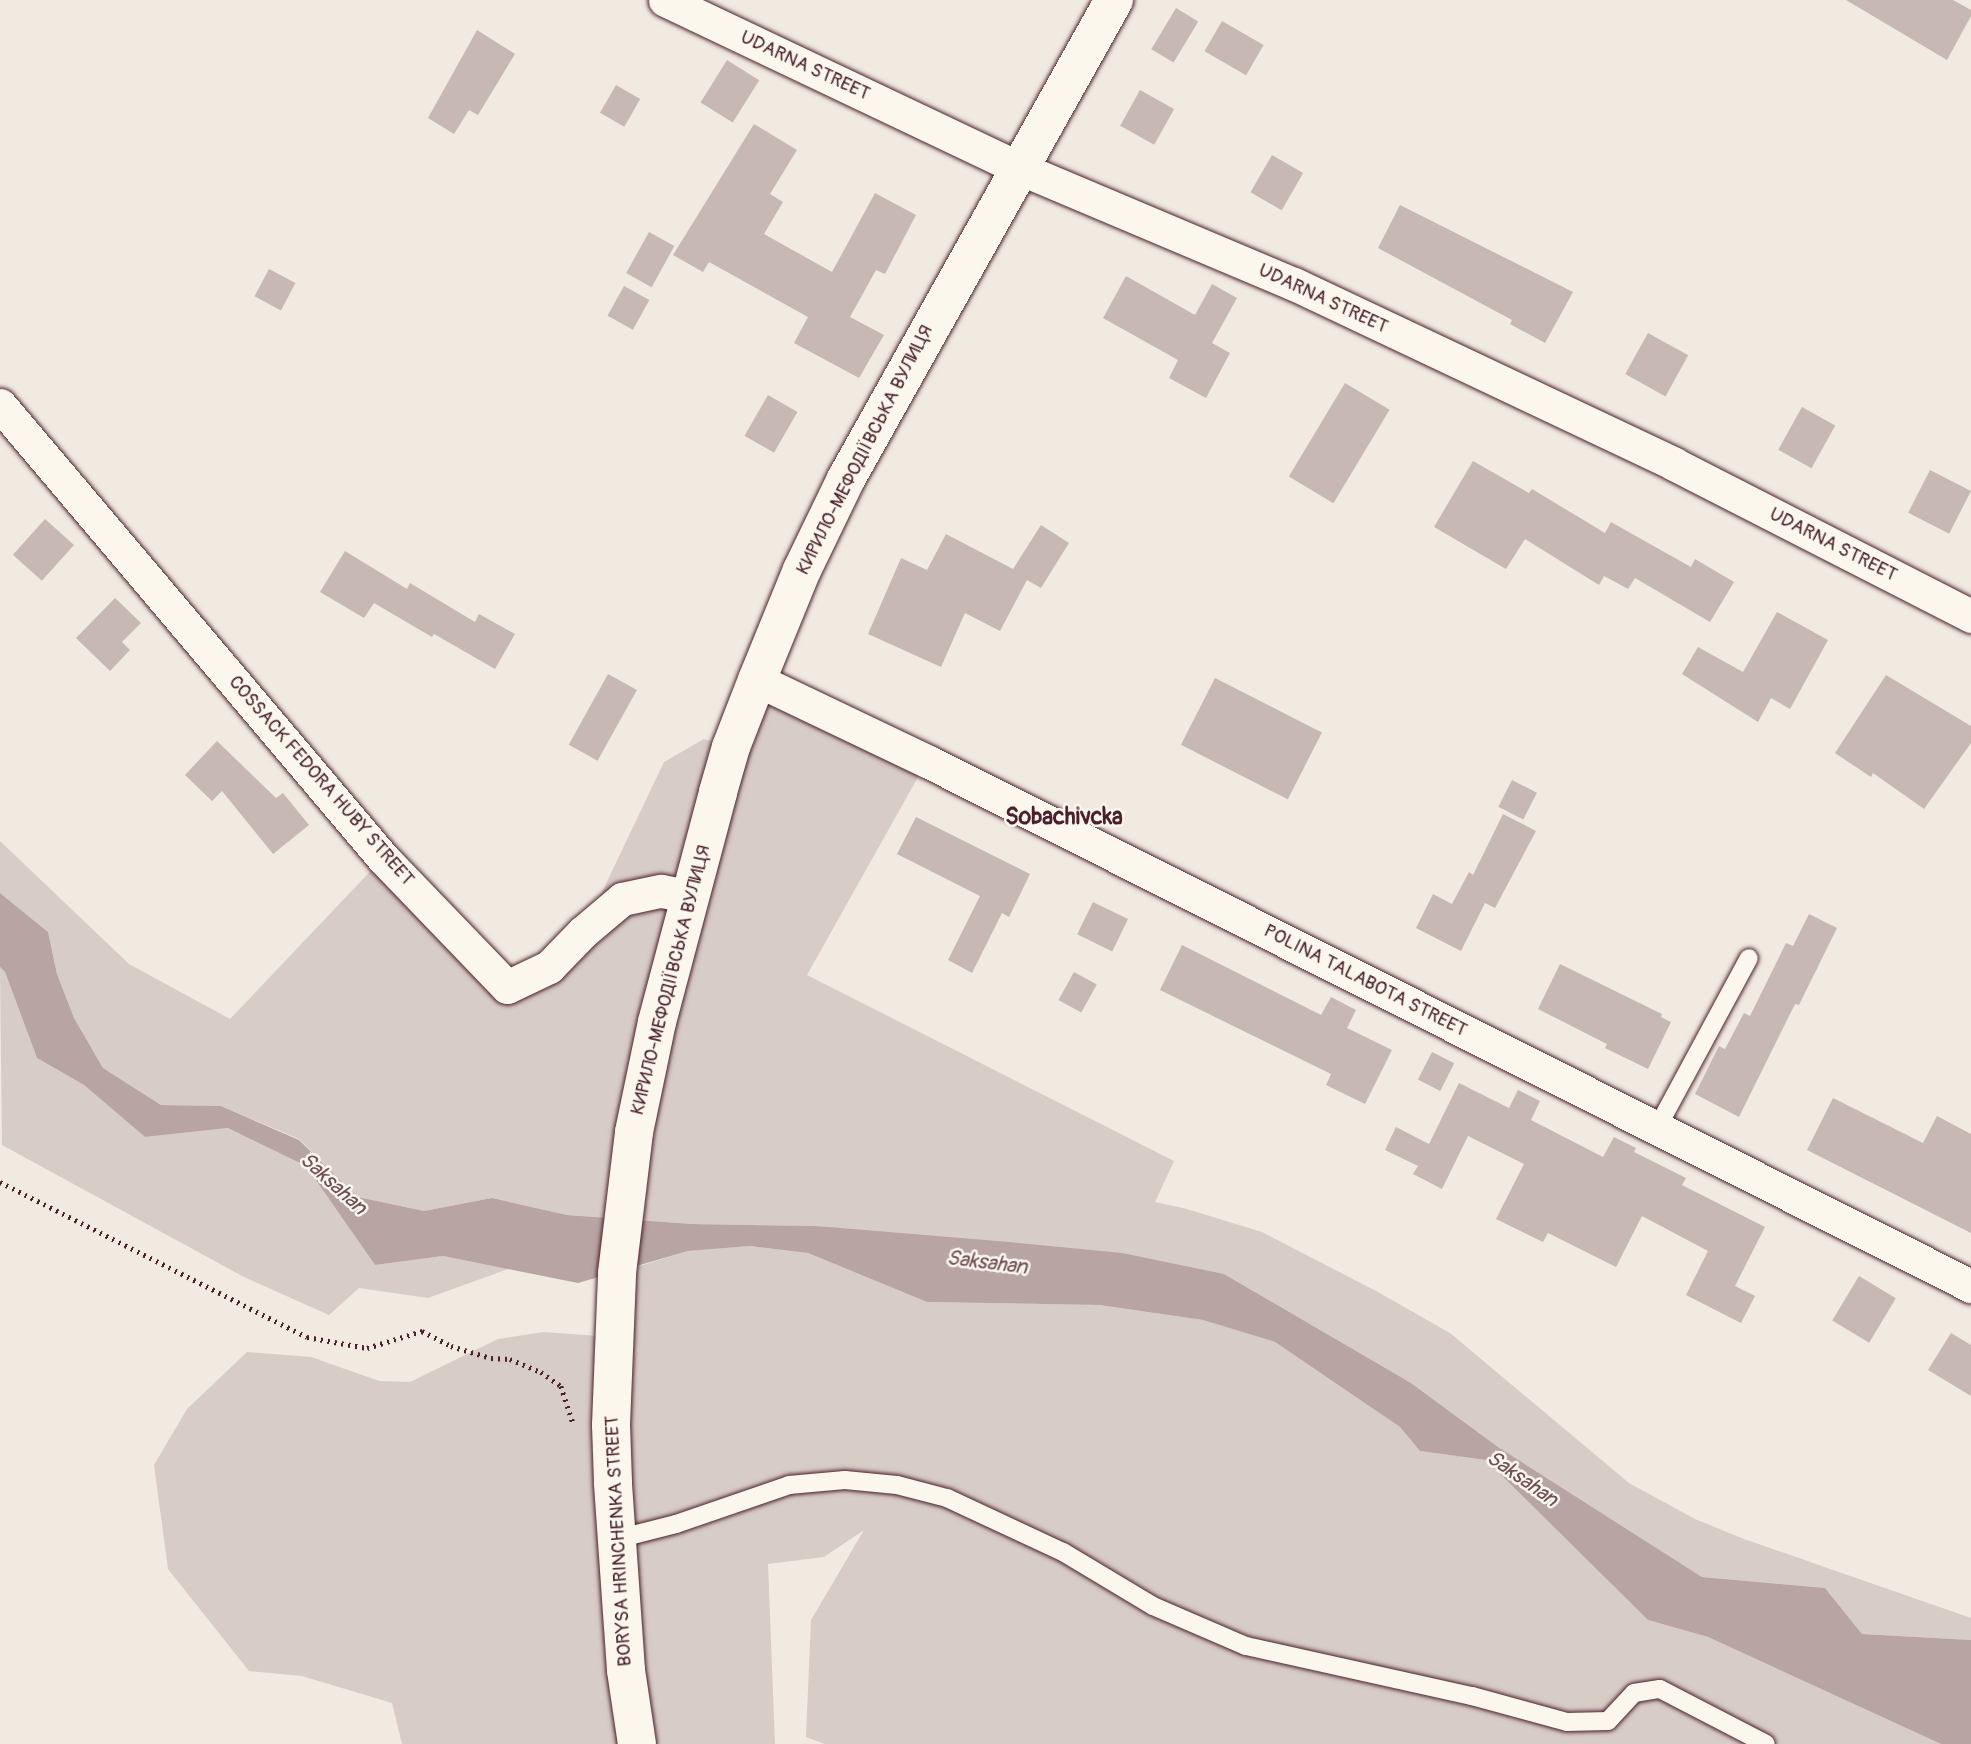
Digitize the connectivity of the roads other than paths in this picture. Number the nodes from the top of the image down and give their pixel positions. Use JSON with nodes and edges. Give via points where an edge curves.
{"nodes":[{"id":1,"x":665,"y":0,"type":"edge"},
{"id":2,"x":1114,"y":0,"type":"edge"},
{"id":3,"x":1019,"y":168,"type":"junction"},
{"id":4,"x":0,"y":405,"type":"edge"},
{"id":5,"x":1971,"y":616,"type":"edge"},
{"id":6,"x":757,"y":680,"type":"junction"},
{"id":7,"x":690,"y":896,"type":"junction"},
{"id":8,"x":1749,"y":958,"type":"dead end"},
{"id":9,"x":1657,"y":1128,"type":"junction"},
{"id":10,"x":1971,"y":1286,"type":"edge"},
{"id":11,"x":613,"y":1337,"type":"joint"},
{"id":12,"x":617,"y":1539,"type":"junction"},
{"id":13,"x":637,"y":1744,"type":"edge"},
{"id":14,"x":1766,"y":1744,"type":"edge"}],
"edges":[{"from":1,"to":3,"type":"street","name":"UDARNA STREET"},
{"from":2,"to":3,"type":"street","name":"КИРИЛО-МЕФОДІЇВСЬКА ВУЛИЦЯ"},
{"from":3,"to":5,"type":"street","name":"UDARNA STREET","via":[[1294,284],[1454,359],[1674,464]]},
{"from":3,"to":6,"type":"street","name":"КИРИЛО-МЕФОДІЇВСЬКА ВУЛИЦЯ","via":[[845,480]]},
{"from":4,"to":7,"type":"street","name":"COSSACK FEDORA HUBY STREET","via":[[383,858],[507,987],[549,967],[622,899],[661,891]]},
{"from":6,"to":7,"type":"street","name":"КИРИЛО-МЕФОДІЇВСЬКА ВУЛИЦЯ","via":[[731,747]]},
{"from":6,"to":9,"type":"street","name":"POLINA TALABOTA STREET"},
{"from":7,"to":11,"type":"street","name":"КИРИЛО-МЕФОДІЇВСЬКА ВУЛИЦЯ","via":[[634,1132]]},
{"from":8,"to":9,"type":"lane"},
{"from":9,"to":10,"type":"street","name":"POLINA TALABOTA STREET"},
{"from":11,"to":12,"type":"street","name":"BORYSA HRINCHENKA STREET","via":[[611,1425]]},
{"from":12,"to":13,"type":"street","name":"BORYSA HRINCHENKA STREET","via":[[626,1670]]},
{"from":12,"to":14,"type":"lane","via":[[789,1485],[845,1480],[897,1485],[947,1498],[1063,1552],[1153,1606],[1246,1646],[1567,1722],[1608,1721],[1634,1693],[1660,1689]]}]}
